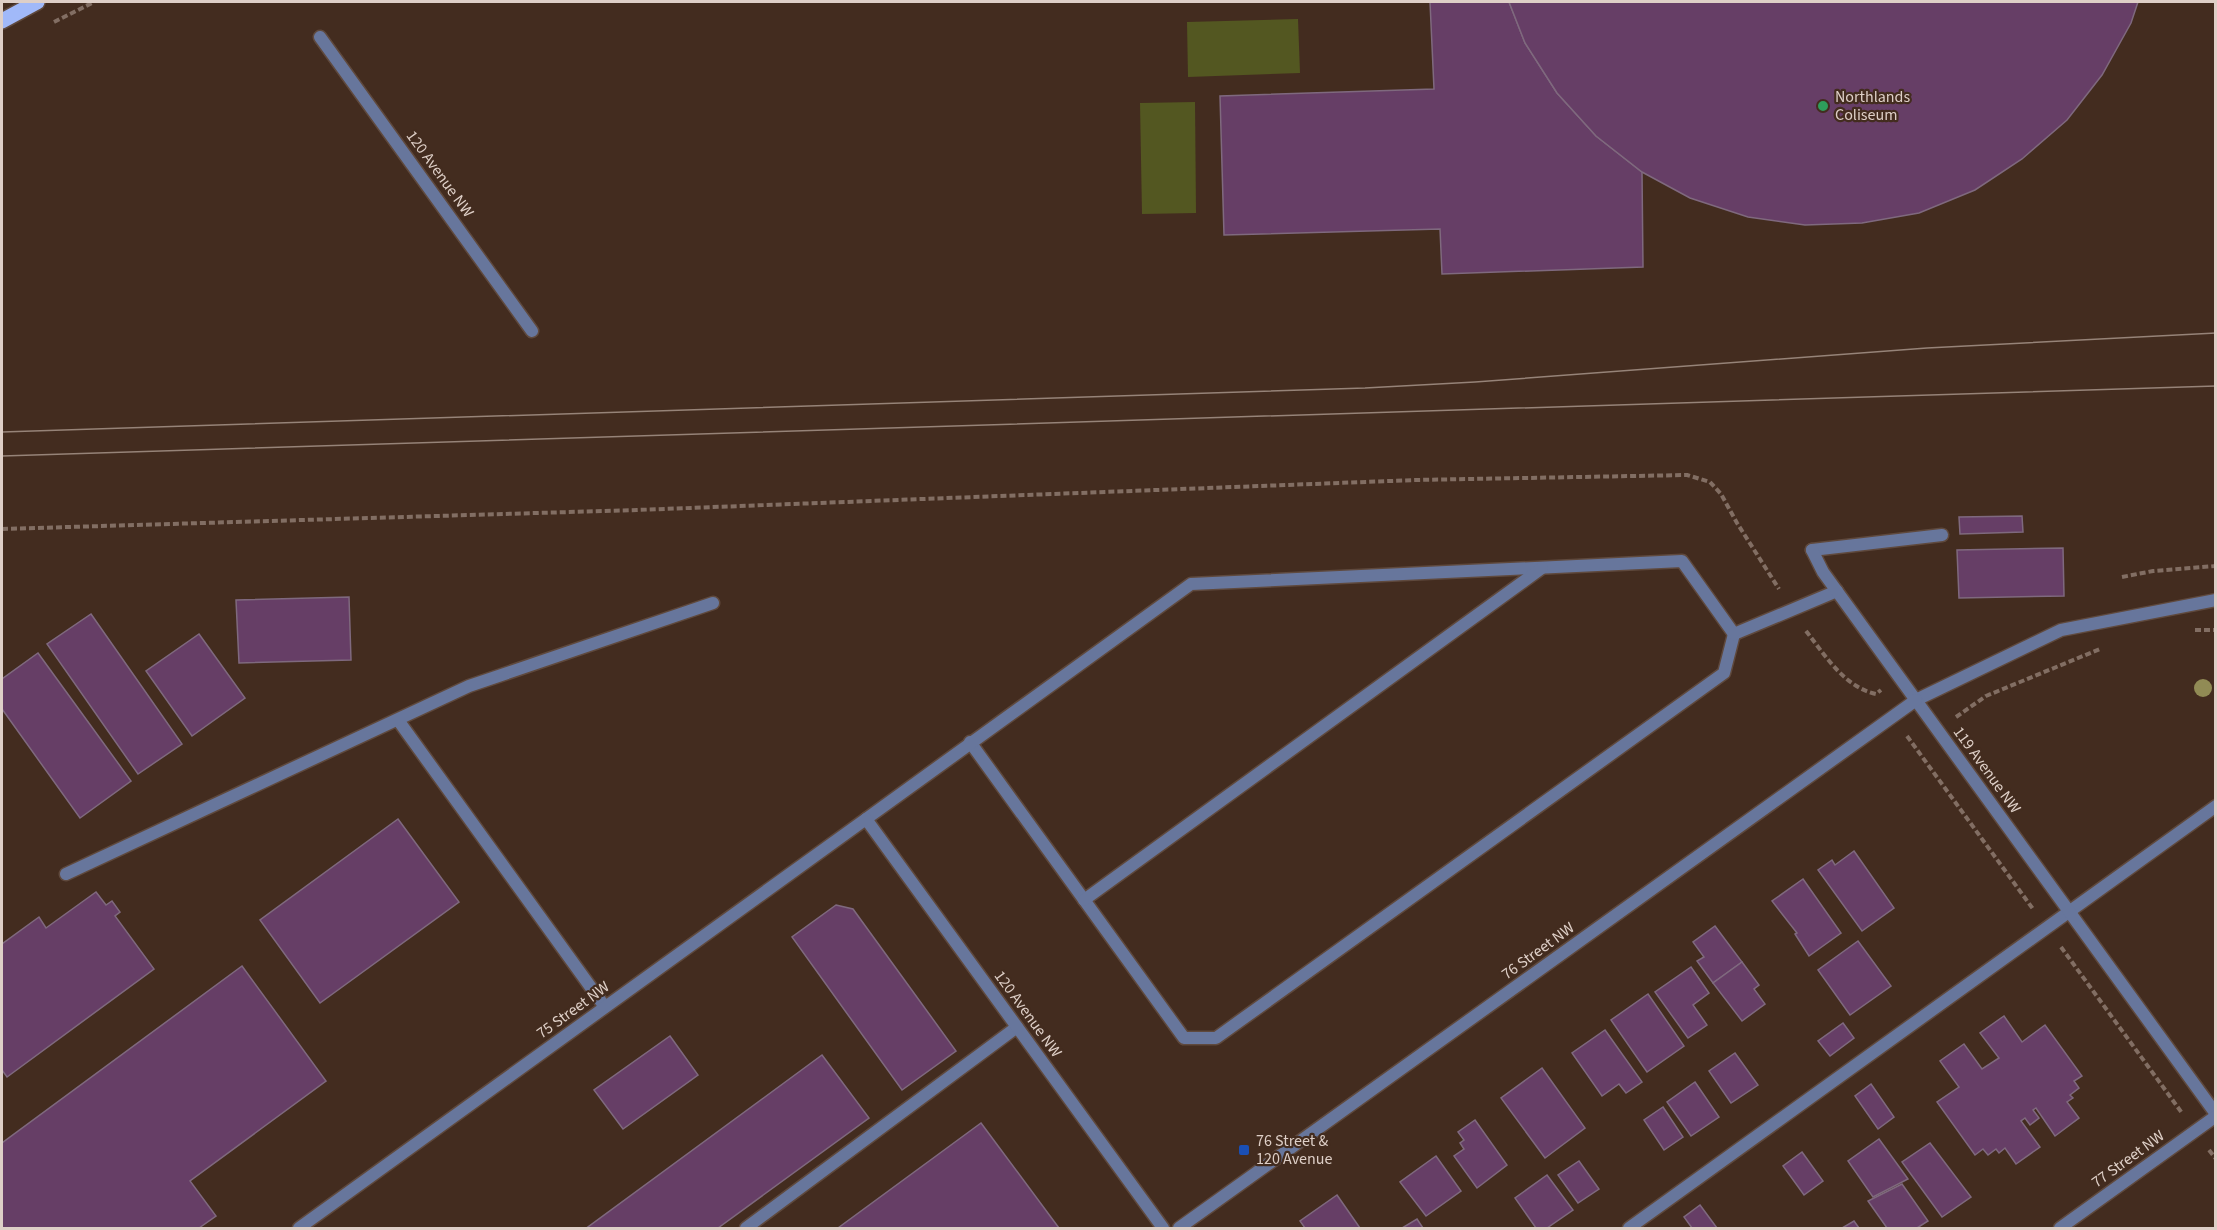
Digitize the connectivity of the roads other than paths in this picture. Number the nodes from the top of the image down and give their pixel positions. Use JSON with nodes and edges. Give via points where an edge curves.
{"nodes":[{"id":1,"x":37,"y":2,"type":"edge"},
{"id":2,"x":2,"y":21,"type":"edge"},
{"id":3,"x":320,"y":37,"type":"dead end"},
{"id":4,"x":532,"y":331,"type":"dead end"},
{"id":5,"x":1941,"y":535,"type":"dead end"},
{"id":6,"x":1543,"y":567,"type":"junction"},
{"id":7,"x":1837,"y":591,"type":"junction"},
{"id":8,"x":2216,"y":600,"type":"edge"},
{"id":9,"x":712,"y":603,"type":"dead end"},
{"id":10,"x":1734,"y":634,"type":"junction"},
{"id":11,"x":1916,"y":700,"type":"junction"},
{"id":12,"x":398,"y":720,"type":"junction"},
{"id":13,"x":970,"y":742,"type":"junction"},
{"id":14,"x":2216,"y":806,"type":"edge"},
{"id":15,"x":866,"y":819,"type":"junction"},
{"id":16,"x":66,"y":874,"type":"dead end"},
{"id":17,"x":1084,"y":900,"type":"junction"},
{"id":18,"x":2069,"y":912,"type":"junction"},
{"id":19,"x":605,"y":1007,"type":"junction"},
{"id":20,"x":1017,"y":1027,"type":"junction"},
{"id":21,"x":2216,"y":1115,"type":"edge"},
{"id":22,"x":299,"y":1228,"type":"edge"},
{"id":23,"x":746,"y":1228,"type":"edge"},
{"id":24,"x":1162,"y":1228,"type":"edge"},
{"id":25,"x":1179,"y":1228,"type":"edge"},
{"id":26,"x":1629,"y":1228,"type":"edge"},
{"id":27,"x":2060,"y":1228,"type":"edge"}],
"edges":[{"from":1,"to":2,"type":"main road"},
{"from":3,"to":4,"type":"street","name":"120 Avenue NW"},
{"from":5,"to":7,"type":"street","name":"119 Avenue NW","via":[[1812,550]]},
{"from":6,"to":10,"type":"street","name":"75 Street NW","via":[[1682,561]]},
{"from":6,"to":13,"type":"street","name":"75 Street NW","via":[[1191,584]]},
{"from":6,"to":17,"type":"street"},
{"from":7,"to":10,"type":"street"},
{"from":7,"to":11,"type":"street","name":"119 Avenue NW"},
{"from":8,"to":11,"type":"street","name":"76 Street NW","via":[[2061,630]]},
{"from":9,"to":12,"type":"street","via":[[469,686]]},
{"from":10,"to":17,"type":"street","via":[[1724,673],[1216,1038],[1184,1038]]},
{"from":11,"to":18,"type":"street","name":"119 Avenue NW"},
{"from":11,"to":25,"type":"street","name":"76 Street NW"},
{"from":12,"to":16,"type":"street"},
{"from":12,"to":19,"type":"street"},
{"from":13,"to":15,"type":"street","name":"75 Street NW"},
{"from":13,"to":17,"type":"street"},
{"from":14,"to":18,"type":"street"},
{"from":15,"to":19,"type":"street","name":"75 Street NW"},
{"from":15,"to":20,"type":"street","name":"120 Avenue NW"},
{"from":18,"to":21,"type":"street","name":"119 Avenue NW"},
{"from":18,"to":26,"type":"street"},
{"from":19,"to":22,"type":"street","name":"75 Street NW"},
{"from":20,"to":23,"type":"street"},
{"from":20,"to":24,"type":"street","name":"120 Avenue NW"},
{"from":21,"to":27,"type":"street","name":"77 Street NW"}]}
